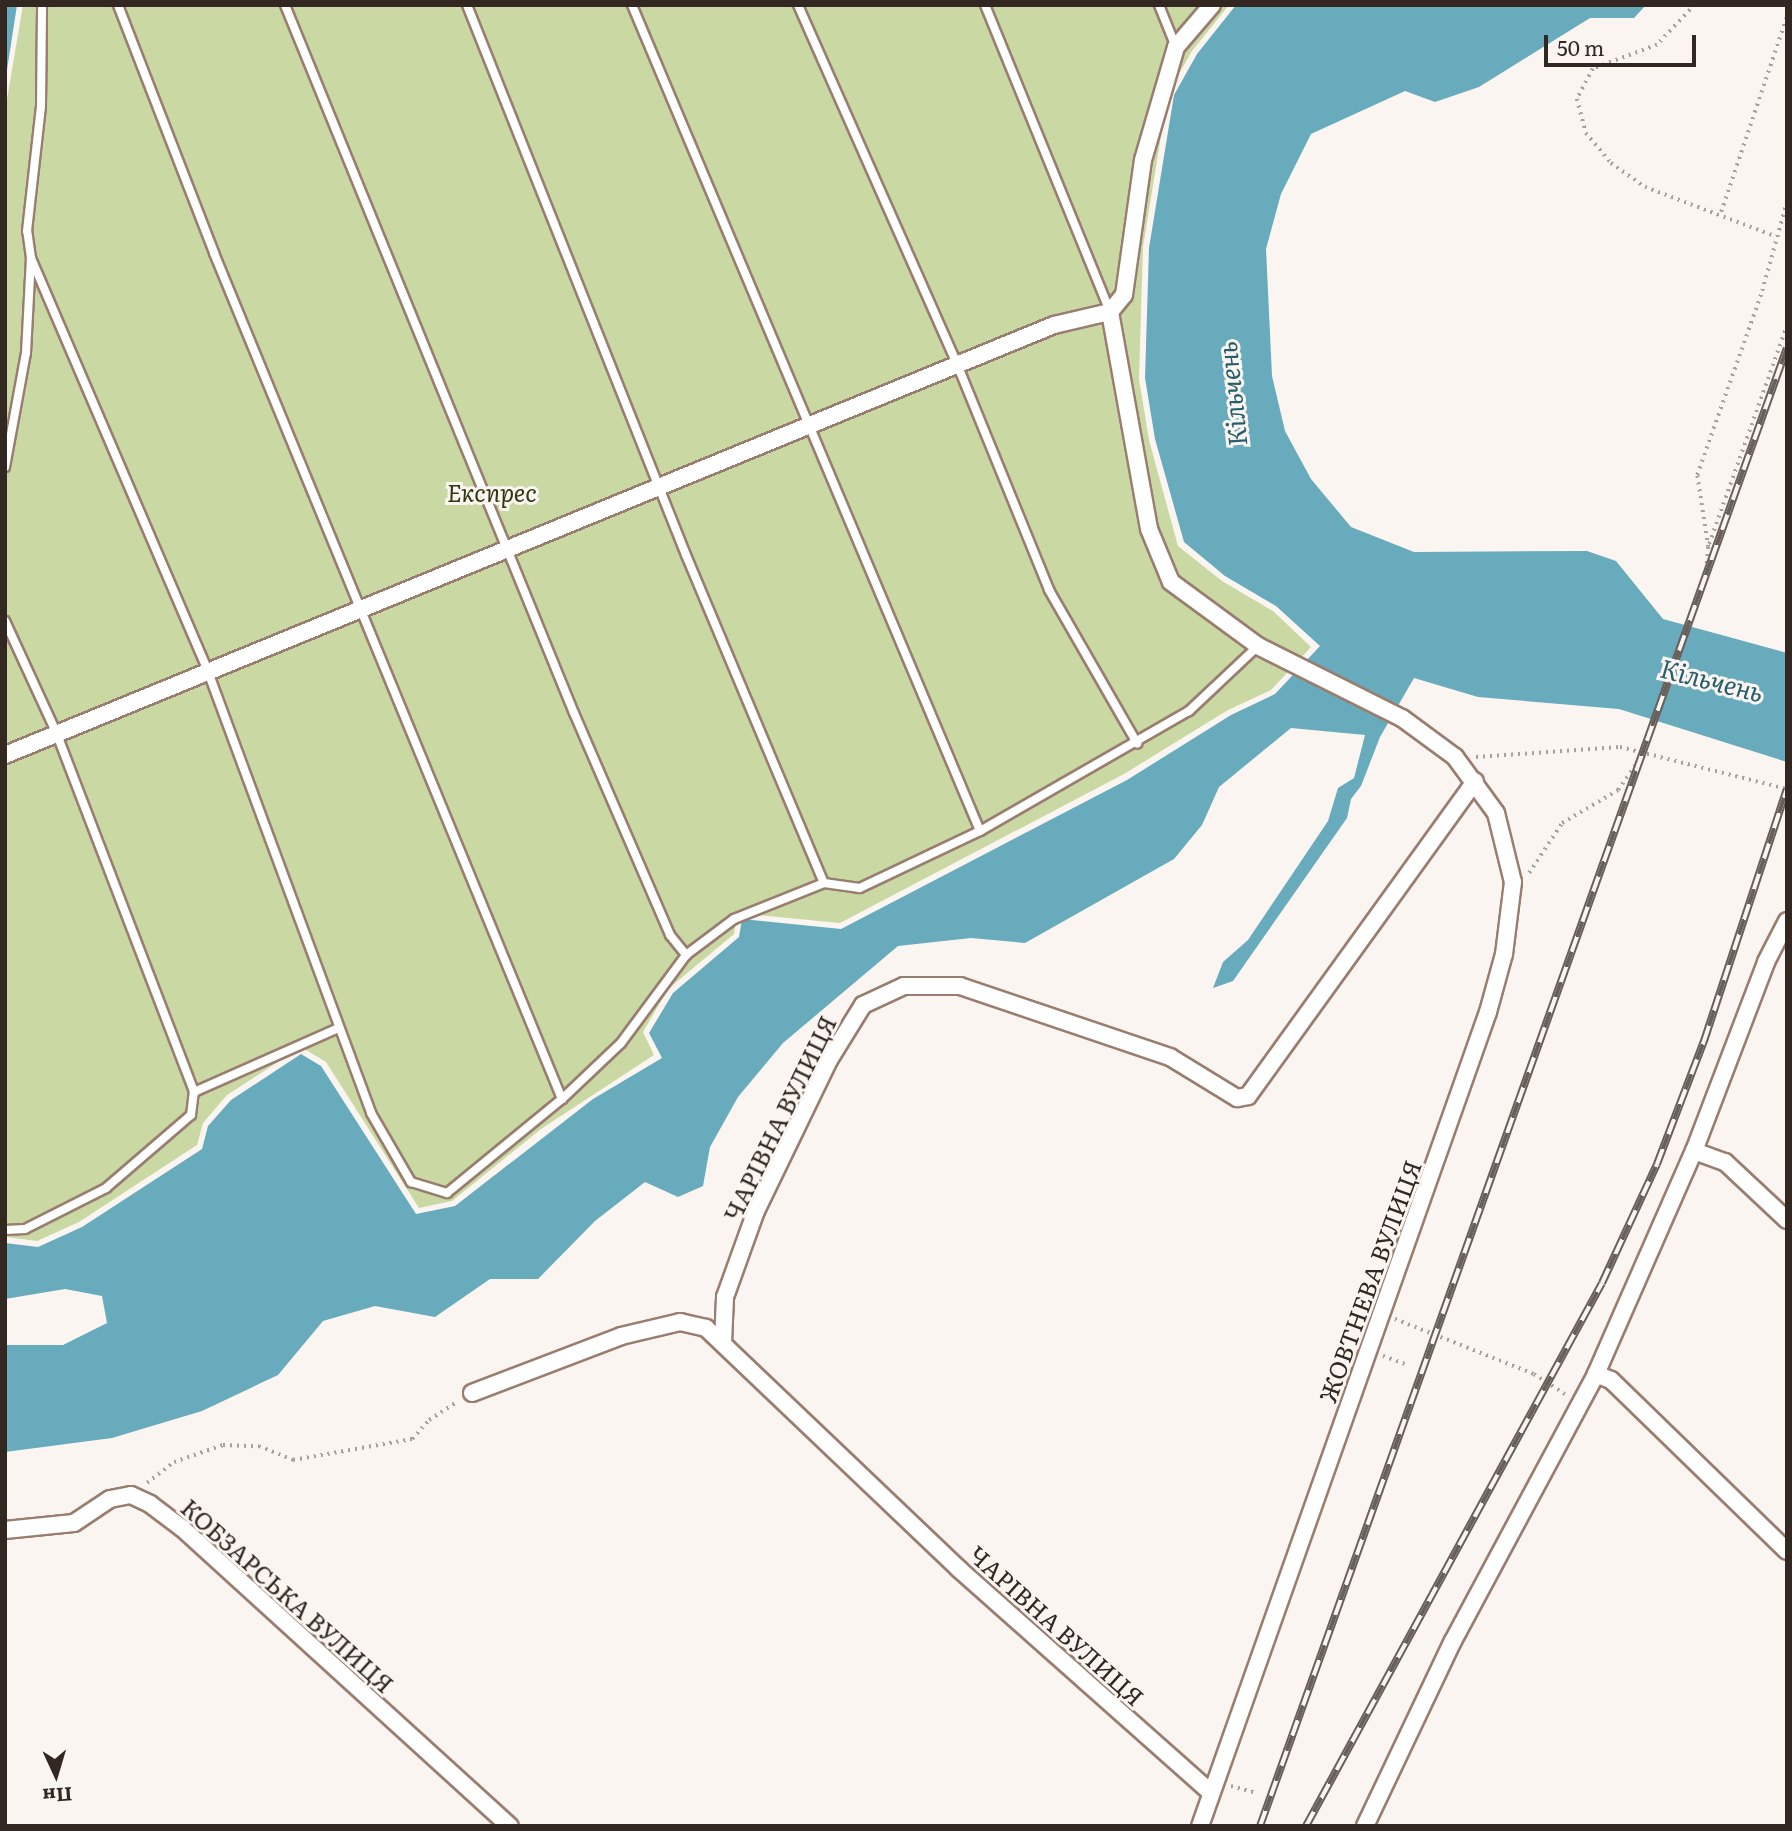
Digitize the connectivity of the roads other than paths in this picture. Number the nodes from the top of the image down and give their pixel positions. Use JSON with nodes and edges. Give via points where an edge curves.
{"nodes":[{"id":1,"x":42,"y":5,"type":"edge"},
{"id":2,"x":118,"y":5,"type":"edge"},
{"id":3,"x":285,"y":5,"type":"edge"},
{"id":4,"x":467,"y":5,"type":"edge"},
{"id":5,"x":632,"y":5,"type":"edge"},
{"id":6,"x":798,"y":5,"type":"edge"},
{"id":7,"x":985,"y":5,"type":"edge"},
{"id":8,"x":1159,"y":5,"type":"edge"},
{"id":9,"x":1212,"y":5,"type":"edge"},
{"id":10,"x":1176,"y":47,"type":"junction"},
{"id":11,"x":31,"y":258,"type":"junction"},
{"id":12,"x":1110,"y":312,"type":"junction"},
{"id":13,"x":957,"y":364,"type":"junction"},
{"id":14,"x":807,"y":426,"type":"junction"},
{"id":15,"x":5,"y":467,"type":"edge"},
{"id":16,"x":663,"y":488,"type":"junction"},
{"id":17,"x":506,"y":547,"type":"junction"},
{"id":18,"x":359,"y":608,"type":"junction"},
{"id":19,"x":5,"y":621,"type":"edge"},
{"id":20,"x":1258,"y":646,"type":"junction"},
{"id":21,"x":207,"y":669,"type":"junction"},
{"id":22,"x":56,"y":732,"type":"junction"},
{"id":23,"x":1137,"y":743,"type":"junction"},
{"id":24,"x":5,"y":755,"type":"edge"},
{"id":25,"x":1475,"y":781,"type":"junction"},
{"id":26,"x":980,"y":831,"type":"junction"},
{"id":27,"x":824,"y":883,"type":"junction"},
{"id":28,"x":1787,"y":921,"type":"edge"},
{"id":29,"x":686,"y":955,"type":"junction"},
{"id":30,"x":337,"y":1029,"type":"junction"},
{"id":31,"x":194,"y":1092,"type":"junction"},
{"id":32,"x":562,"y":1099,"type":"junction"},
{"id":33,"x":1694,"y":1151,"type":"junction"},
{"id":34,"x":1787,"y":1220,"type":"edge"},
{"id":35,"x":5,"y":1230,"type":"edge"},
{"id":36,"x":723,"y":1343,"type":"junction"},
{"id":37,"x":1596,"y":1374,"type":"junction"},
{"id":38,"x":472,"y":1393,"type":"road end"},
{"id":39,"x":5,"y":1530,"type":"edge"},
{"id":40,"x":1787,"y":1551,"type":"edge"},
{"id":41,"x":1212,"y":1793,"type":"junction"},
{"id":42,"x":510,"y":1826,"type":"edge"},
{"id":43,"x":1200,"y":1826,"type":"edge"},
{"id":44,"x":1365,"y":1826,"type":"edge"}],
"edges":[{"from":1,"to":11,"type":"lane","via":[[41,106],[27,231]]},
{"from":2,"to":18,"type":"lane"},
{"from":3,"to":17,"type":"lane"},
{"from":4,"to":16,"type":"lane"},
{"from":5,"to":14,"type":"lane"},
{"from":6,"to":13,"type":"lane"},
{"from":7,"to":12,"type":"lane"},
{"from":8,"to":10,"type":"lane"},
{"from":9,"to":10,"type":"street"},
{"from":10,"to":12,"type":"street","via":[[1143,160],[1124,295]]},
{"from":11,"to":15,"type":"lane","via":[[26,353]]},
{"from":11,"to":21,"type":"lane"},
{"from":12,"to":13,"type":"street","via":[[1054,325]]},
{"from":12,"to":20,"type":"street","name":"ЖОВТНЕВА ВУЛИЦЯ","via":[[1149,529],[1171,582]]},
{"from":13,"to":14,"type":"street"},
{"from":13,"to":23,"type":"lane","via":[[1049,590]]},
{"from":14,"to":16,"type":"street"},
{"from":14,"to":26,"type":"lane"},
{"from":16,"to":17,"type":"street"},
{"from":16,"to":27,"type":"lane","via":[[686,555]]},
{"from":17,"to":18,"type":"street"},
{"from":17,"to":29,"type":"lane","via":[[670,935]]},
{"from":18,"to":21,"type":"street"},
{"from":18,"to":32,"type":"lane"},
{"from":19,"to":22,"type":"lane"},
{"from":20,"to":23,"type":"lane","via":[[1189,711]]},
{"from":20,"to":25,"type":"street","name":"ЖОВТНЕВА ВУЛИЦЯ","via":[[1402,718],[1455,757]]},
{"from":21,"to":22,"type":"street"},
{"from":21,"to":30,"type":"lane"},
{"from":22,"to":24,"type":"street"},
{"from":22,"to":31,"type":"lane"},
{"from":23,"to":26,"type":"lane"},
{"from":25,"to":36,"type":"street","name":"ЧАРІВНА ВУЛИЦЯ","via":[[1248,1096],[1237,1098],[1170,1057],[960,986],[929,983],[883,993],[863,1005],[848,1023],[756,1211],[725,1297]]},
{"from":25,"to":41,"type":"street","name":"ЖОВТНЕВА ВУЛИЦЯ","via":[[1496,813],[1512,892],[1504,954],[1488,1012]]},
{"from":26,"to":27,"type":"lane","via":[[860,888]]},
{"from":27,"to":29,"type":"lane","via":[[734,919]]},
{"from":28,"to":33,"type":"street","via":[[1766,962]]},
{"from":29,"to":32,"type":"lane","via":[[621,1043]]},
{"from":30,"to":31,"type":"lane"},
{"from":30,"to":32,"type":"lane","via":[[370,1113],[411,1182],[447,1192]]},
{"from":31,"to":35,"type":"lane","via":[[191,1115],[106,1188],[25,1229]]},
{"from":33,"to":34,"type":"street","via":[[1725,1162]]},
{"from":33,"to":37,"type":"street"},
{"from":36,"to":38,"type":"street","name":"ЧАРІВНА ВУЛИЦЯ","via":[[694,1322],[680,1322],[621,1336]]},
{"from":36,"to":41,"type":"street","name":"ЧАРІВНА ВУЛИЦЯ","via":[[959,1569]]},
{"from":37,"to":40,"type":"street","via":[[1611,1380]]},
{"from":37,"to":44,"type":"street","via":[[1577,1401],[1452,1641]]},
{"from":39,"to":42,"type":"street","name":"КОБЗАРСЬКА ВУЛИЦЯ","via":[[74,1523],[110,1499],[131,1495],[182,1528]]},
{"from":41,"to":43,"type":"street","name":"ЖОВТНЕВА ВУЛИЦЯ"}]}
